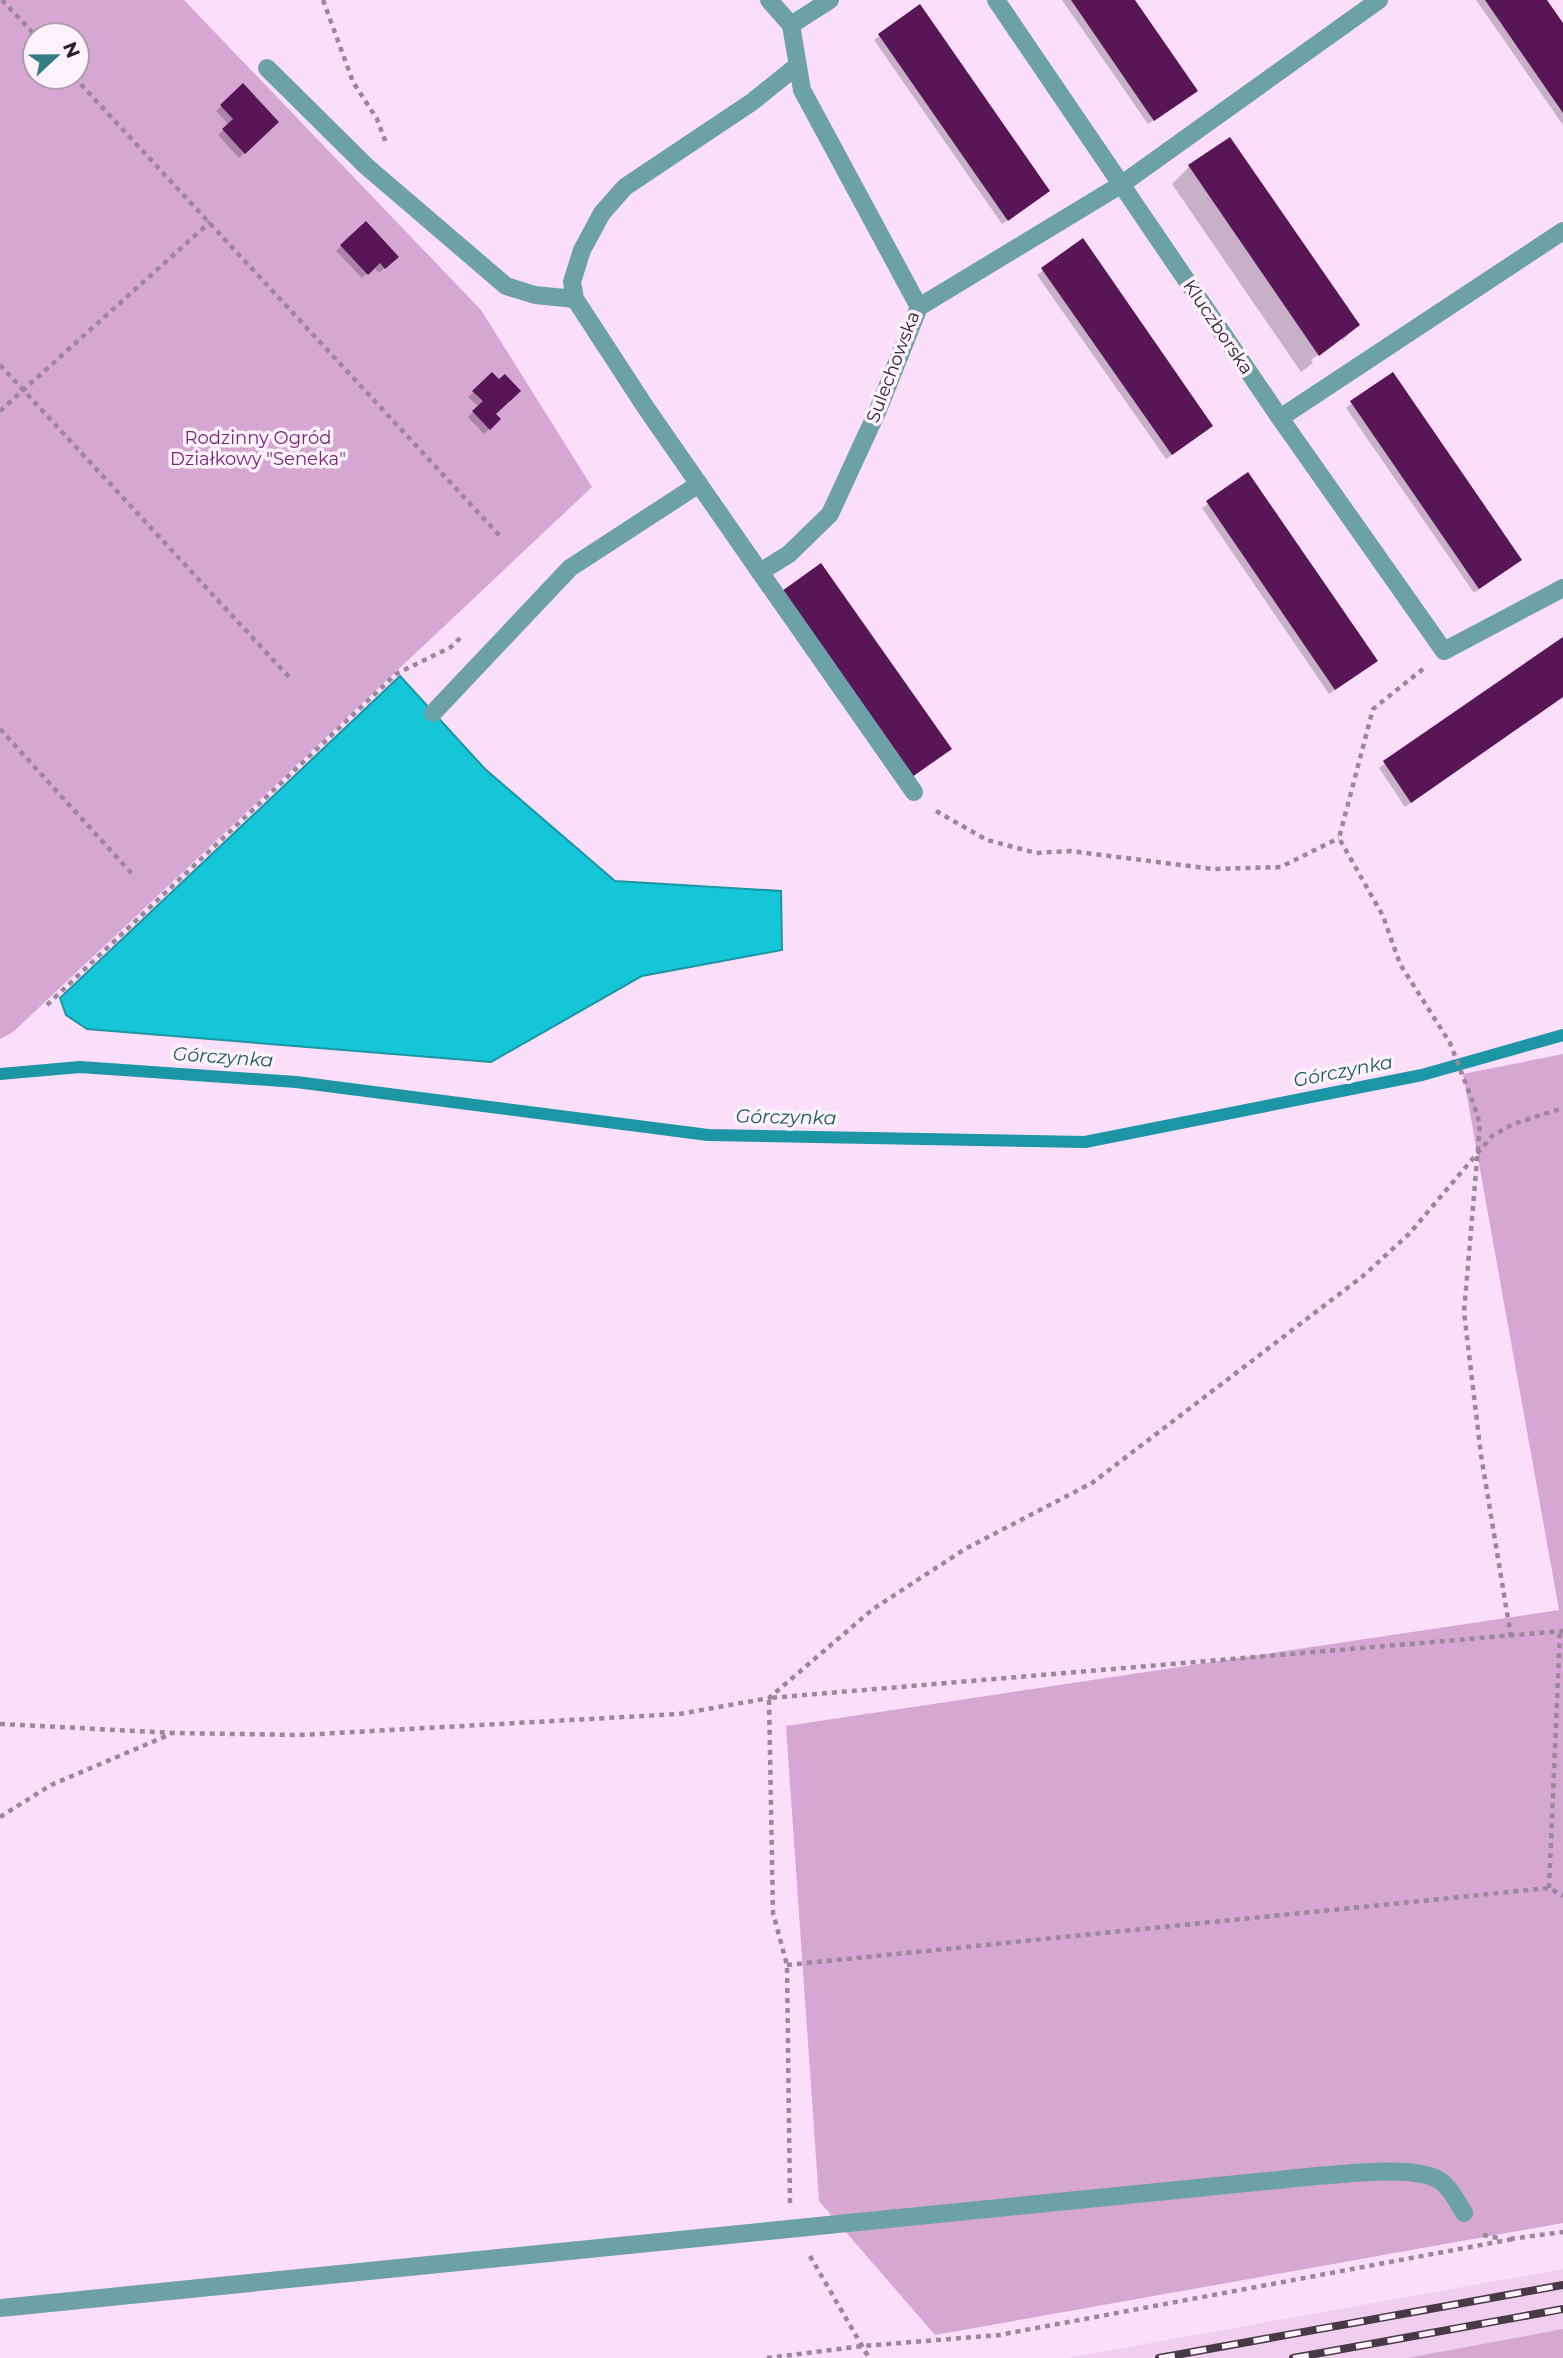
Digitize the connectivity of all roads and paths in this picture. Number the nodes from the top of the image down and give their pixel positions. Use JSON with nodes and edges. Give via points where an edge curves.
{"nodes":[{"id":1,"x":2,"y":0,"type":"edge"},
{"id":2,"x":323,"y":0,"type":"edge"},
{"id":3,"x":769,"y":0,"type":"edge"},
{"id":4,"x":830,"y":0,"type":"edge"},
{"id":5,"x":996,"y":0,"type":"edge"},
{"id":6,"x":1379,"y":0,"type":"edge"},
{"id":7,"x":22,"y":21,"type":"edge"},
{"id":8,"x":791,"y":25,"type":"junction"},
{"id":9,"x":799,"y":65,"type":"junction"},
{"id":10,"x":267,"y":68,"type":"dead end"},
{"id":11,"x":87,"y":91,"type":"edge"},
{"id":12,"x":1122,"y":184,"type":"junction"},
{"id":13,"x":389,"y":185,"type":"junction"},
{"id":14,"x":209,"y":222,"type":"junction"},
{"id":15,"x":1563,"y":231,"type":"edge"},
{"id":16,"x":575,"y":299,"type":"junction"},
{"id":17,"x":919,"y":307,"type":"junction"},
{"id":18,"x":0,"y":365,"type":"edge"},
{"id":19,"x":23,"y":390,"type":"junction"},
{"id":20,"x":0,"y":411,"type":"edge"},
{"id":21,"x":1280,"y":418,"type":"junction"},
{"id":22,"x":699,"y":484,"type":"junction"},
{"id":23,"x":500,"y":536,"type":"dead end"},
{"id":24,"x":760,"y":572,"type":"junction"},
{"id":25,"x":1563,"y":587,"type":"edge"},
{"id":26,"x":461,"y":638,"type":"dead end"},
{"id":27,"x":1444,"y":651,"type":"junction"},
{"id":28,"x":289,"y":677,"type":"dead end"},
{"id":29,"x":433,"y":713,"type":"dead end"},
{"id":30,"x":0,"y":729,"type":"edge"},
{"id":31,"x":914,"y":793,"type":"joint"},
{"id":32,"x":1339,"y":838,"type":"junction"},
{"id":33,"x":134,"y":876,"type":"dead end"},
{"id":34,"x":47,"y":1005,"type":"dead end"},
{"id":35,"x":1563,"y":1108,"type":"edge"},
{"id":36,"x":1479,"y":1151,"type":"junction"},
{"id":37,"x":1561,"y":1631,"type":"edge"},
{"id":38,"x":1511,"y":1637,"type":"junction"},
{"id":39,"x":769,"y":1698,"type":"junction"},
{"id":40,"x":0,"y":1724,"type":"edge"},
{"id":41,"x":175,"y":1733,"type":"junction"},
{"id":42,"x":0,"y":1817,"type":"edge"},
{"id":43,"x":1549,"y":1888,"type":"junction"},
{"id":44,"x":1563,"y":1896,"type":"edge"},
{"id":45,"x":787,"y":1965,"type":"junction"},
{"id":46,"x":1464,"y":2213,"type":"joint"},
{"id":47,"x":794,"y":2229,"type":"junction"},
{"id":48,"x":1563,"y":2232,"type":"edge"},
{"id":49,"x":1513,"y":2239,"type":"junction"},
{"id":50,"x":0,"y":2308,"type":"edge"},
{"id":51,"x":863,"y":2346,"type":"junction"},
{"id":52,"x":768,"y":2358,"type":"edge"},
{"id":53,"x":869,"y":2358,"type":"edge"}],
"edges":[{"from":1,"to":7,"type":"path"},
{"from":2,"to":13,"type":"path","via":[[353,82],[377,119],[387,145]]},
{"from":3,"to":8,"type":"street"},
{"from":4,"to":8,"type":"street"},
{"from":5,"to":12,"type":"street","name":"Kluczborska"},
{"from":6,"to":12,"type":"street"},
{"from":8,"to":9,"type":"street","name":"Sulechowska"},
{"from":9,"to":16,"type":"street","via":[[625,187],[601,213],[582,250],[572,282]]},
{"from":9,"to":17,"type":"street","name":"Sulechowska","via":[[802,90]]},
{"from":10,"to":13,"type":"street"},
{"from":11,"to":14,"type":"path"},
{"from":12,"to":17,"type":"street"},
{"from":12,"to":21,"type":"street","name":"Kluczborska"},
{"from":13,"to":16,"type":"street","via":[[506,286]]},
{"from":14,"to":19,"type":"path"},
{"from":14,"to":23,"type":"path"},
{"from":15,"to":21,"type":"street"},
{"from":16,"to":22,"type":"street"},
{"from":17,"to":24,"type":"street","name":"Sulechowska","via":[[830,514],[789,554]]},
{"from":18,"to":19,"type":"path"},
{"from":19,"to":20,"type":"path"},
{"from":19,"to":28,"type":"path"},
{"from":21,"to":27,"type":"street","name":"Kluczborska"},
{"from":22,"to":24,"type":"street"},
{"from":22,"to":29,"type":"street","via":[[570,568]]},
{"from":24,"to":31,"type":"street"},
{"from":25,"to":27,"type":"street"},
{"from":26,"to":34,"type":"path","via":[[396,674]]},
{"from":27,"to":32,"type":"path","via":[[1373,709]]},
{"from":30,"to":33,"type":"path"},
{"from":31,"to":32,"type":"path","via":[[987,840],[1036,853],[1070,851],[1213,869],[1281,867]]},
{"from":32,"to":36,"type":"path","via":[[1383,916],[1400,964],[1450,1043],[1480,1125]]},
{"from":35,"to":36,"type":"path","via":[[1513,1124],[1492,1136]]},
{"from":36,"to":38,"type":"path","via":[[1464,1312]]},
{"from":36,"to":39,"type":"path","via":[[1409,1234],[1353,1284],[1092,1483],[965,1549],[885,1602]]},
{"from":37,"to":38,"type":"path"},
{"from":37,"to":43,"type":"path"},
{"from":38,"to":39,"type":"path"},
{"from":39,"to":41,"type":"path","via":[[679,1714],[300,1735]]},
{"from":39,"to":45,"type":"path","via":[[773,1913]]},
{"from":40,"to":41,"type":"path"},
{"from":41,"to":42,"type":"path","via":[[51,1785]]},
{"from":43,"to":44,"type":"path"},
{"from":43,"to":45,"type":"path"},
{"from":45,"to":47,"type":"path","via":[[789,2197]]},
{"from":46,"to":47,"type":"street","via":[[1442,2182],[1427,2174],[1389,2172]]},
{"from":46,"to":49,"type":"path","via":[[1482,2235]]},
{"from":47,"to":50,"type":"street"},
{"from":47,"to":51,"type":"path"},
{"from":48,"to":49,"type":"path"},
{"from":49,"to":51,"type":"path","via":[[999,2335]]},
{"from":51,"to":52,"type":"path"},
{"from":51,"to":53,"type":"path"}]}
